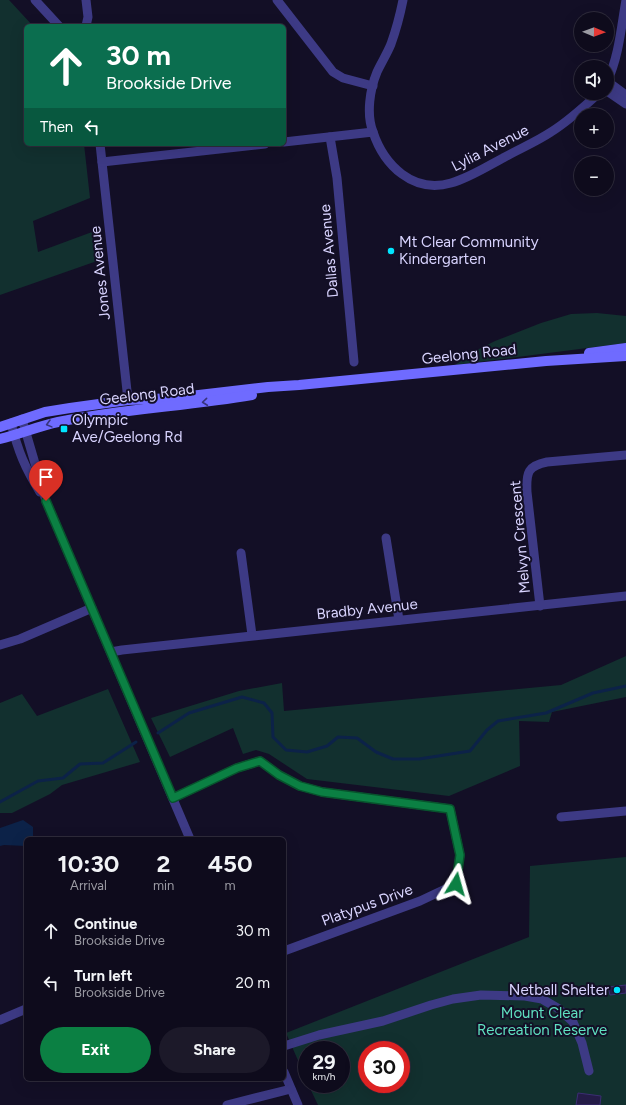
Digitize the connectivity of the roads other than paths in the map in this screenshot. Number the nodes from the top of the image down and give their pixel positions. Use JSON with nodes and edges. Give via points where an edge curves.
{"nodes":[{"id":1,"x":35,"y":0,"type":"edge"},
{"id":2,"x":86,"y":0,"type":"edge"},
{"id":3,"x":277,"y":0,"type":"edge"},
{"id":4,"x":403,"y":0,"type":"edge"},
{"id":5,"x":626,"y":0,"type":"edge"},
{"id":6,"x":57,"y":24,"type":"edge"},
{"id":7,"x":86,"y":24,"type":"edge"},
{"id":8,"x":614,"y":65,"type":"edge"},
{"id":9,"x":373,"y":86,"type":"junction"},
{"id":10,"x":614,"y":87,"type":"edge"},
{"id":11,"x":626,"y":95,"type":"edge"},
{"id":12,"x":614,"y":96,"type":"edge"},
{"id":13,"x":591,"y":100,"type":"edge"},
{"id":14,"x":626,"y":104,"type":"edge"},
{"id":15,"x":372,"y":132,"type":"junction"},
{"id":16,"x":330,"y":137,"type":"junction"},
{"id":17,"x":286,"y":142,"type":"edge"},
{"id":18,"x":100,"y":146,"type":"edge"},
{"id":19,"x":247,"y":146,"type":"edge"},
{"id":20,"x":102,"y":162,"type":"junction"},
{"id":21,"x":626,"y":348,"type":"edge"},
{"id":22,"x":626,"y":356,"type":"edge"},
{"id":23,"x":546,"y":361,"type":"junction"},
{"id":24,"x":354,"y":362,"type":"dead end"},
{"id":25,"x":299,"y":385,"type":"junction"},
{"id":26,"x":128,"y":400,"type":"junction"},
{"id":27,"x":129,"y":410,"type":"junction"},
{"id":28,"x":22,"y":419,"type":"junction"},
{"id":29,"x":11,"y":423,"type":"junction"},
{"id":30,"x":0,"y":427,"type":"edge"},
{"id":31,"x":26,"y":432,"type":"junction"},
{"id":32,"x":14,"y":435,"type":"junction"},
{"id":33,"x":0,"y":439,"type":"edge"},
{"id":34,"x":626,"y":455,"type":"edge"},
{"id":35,"x":46,"y":501,"type":"junction"},
{"id":36,"x":386,"y":538,"type":"dead end"},
{"id":37,"x":241,"y":553,"type":"dead end"},
{"id":38,"x":626,"y":596,"type":"edge"},
{"id":39,"x":540,"y":606,"type":"junction"},
{"id":40,"x":92,"y":608,"type":"junction"},
{"id":41,"x":399,"y":620,"type":"junction"},
{"id":42,"x":252,"y":635,"type":"junction"},
{"id":43,"x":0,"y":645,"type":"edge"},
{"id":44,"x":111,"y":652,"type":"junction"},
{"id":45,"x":173,"y":798,"type":"junction"},
{"id":46,"x":626,"y":811,"type":"edge"},
{"id":47,"x":561,"y":817,"type":"dead end"},
{"id":48,"x":189,"y":837,"type":"edge"},
{"id":49,"x":286,"y":950,"type":"edge"},
{"id":50,"x":24,"y":1010,"type":"edge"},
{"id":51,"x":0,"y":1020,"type":"edge"},
{"id":52,"x":286,"y":1045,"type":"edge"},
{"id":53,"x":589,"y":1071,"type":"dead end"},
{"id":54,"x":286,"y":1077,"type":"edge"},
{"id":55,"x":291,"y":1089,"type":"junction"},
{"id":56,"x":227,"y":1105,"type":"edge"},
{"id":57,"x":298,"y":1105,"type":"edge"}],
"edges":[{"from":1,"to":6,"type":"street"},
{"from":2,"to":7,"type":"street"},
{"from":3,"to":9,"type":"street","via":[[333,72],[343,78]]},
{"from":4,"to":9,"type":"street","via":[[391,45],[376,74]]},
{"from":5,"to":8,"type":"street"},
{"from":9,"to":15,"type":"street","via":[[370,114]]},
{"from":10,"to":11,"type":"street"},
{"from":12,"to":14,"type":"street"},
{"from":13,"to":15,"type":"street","name":"Lylia Avenue","via":[[545,136],[467,177],[446,184],[421,184],[404,176],[383,155]]},
{"from":15,"to":16,"type":"street"},
{"from":16,"to":17,"type":"street"},
{"from":16,"to":24,"type":"street","name":"Dallas Avenue","via":[[337,178]]},
{"from":18,"to":20,"type":"street","name":"Jones Avenue"},
{"from":19,"to":20,"type":"street"},
{"from":20,"to":26,"type":"street","name":"Jones Avenue"},
{"from":21,"to":23,"type":"main road","name":"Geelong Road"},
{"from":22,"to":23,"type":"main road","name":"Geelong Road"},
{"from":23,"to":25,"type":"main road","name":"Geelong Road"},
{"from":25,"to":26,"type":"main road","name":"Geelong Road"},
{"from":25,"to":27,"type":"main road","name":"Geelong Road","one_way":true,"via":[[216,401]]},
{"from":26,"to":27,"type":"main road"},
{"from":26,"to":28,"type":"main road","name":"Geelong Road","via":[[45,412]]},
{"from":27,"to":31,"type":"main road","name":"Geelong Road","one_way":true,"via":[[59,422]]},
{"from":28,"to":29,"type":"main road","name":"Geelong Road"},
{"from":28,"to":31,"type":"street"},
{"from":29,"to":30,"type":"main road","name":"Geelong Road"},
{"from":29,"to":32,"type":"street"},
{"from":31,"to":32,"type":"main road","name":"Geelong Road"},
{"from":31,"to":35,"type":"street"},
{"from":32,"to":33,"type":"main road","name":"Geelong Road"},
{"from":32,"to":35,"type":"street","via":[[27,470]]},
{"from":34,"to":39,"type":"street","name":"Melvyn Crescent","via":[[547,462],[529,470],[526,479],[527,492]]},
{"from":35,"to":40,"type":"street"},
{"from":36,"to":41,"type":"street"},
{"from":37,"to":42,"type":"street"},
{"from":38,"to":39,"type":"street","name":"Bradby Avenue"},
{"from":39,"to":41,"type":"street","name":"Bradby Avenue"},
{"from":40,"to":43,"type":"street"},
{"from":40,"to":44,"type":"street"},
{"from":41,"to":42,"type":"street","name":"Bradby Avenue"},
{"from":42,"to":44,"type":"street","name":"Bradby Avenue"},
{"from":44,"to":45,"type":"street"},
{"from":45,"to":48,"type":"street"},
{"from":45,"to":49,"type":"street","name":"Platypus Drive","via":[[237,768],[260,761],[300,786],[322,792],[450,809],[460,855],[456,884],[420,901]]},
{"from":46,"to":47,"type":"street"},
{"from":50,"to":51,"type":"street"},
{"from":52,"to":53,"type":"street","via":[[319,1035],[383,1021],[453,999],[481,995],[525,996],[542,999],[559,1009],[573,1022],[582,1043]]},
{"from":54,"to":55,"type":"street"},
{"from":55,"to":56,"type":"street"},
{"from":55,"to":57,"type":"street"}]}
